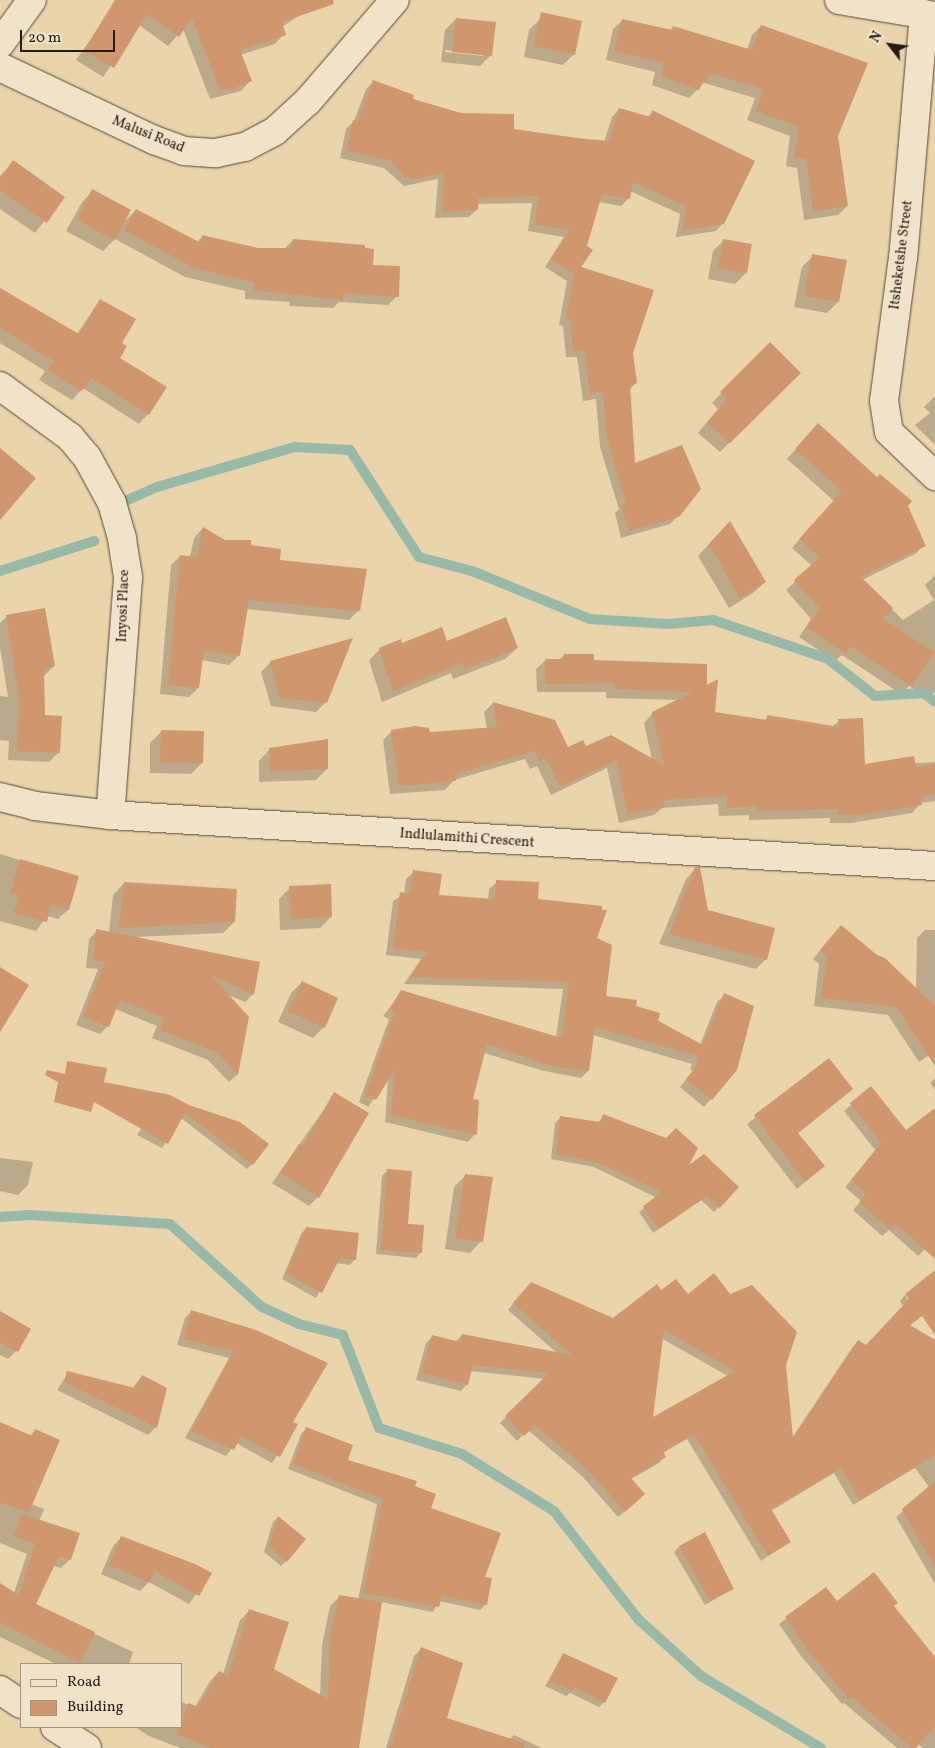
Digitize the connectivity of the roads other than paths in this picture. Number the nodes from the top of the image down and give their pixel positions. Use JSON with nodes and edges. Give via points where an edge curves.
{"nodes":[{"id":1,"x":32,"y":0,"type":"edge"},
{"id":2,"x":395,"y":0,"type":"edge"},
{"id":3,"x":838,"y":0,"type":"edge"},
{"id":4,"x":930,"y":15,"type":"edge"},
{"id":5,"x":0,"y":44,"type":"edge"},
{"id":6,"x":0,"y":67,"type":"edge"},
{"id":7,"x":0,"y":386,"type":"edge"},
{"id":8,"x":935,"y":476,"type":"edge"},
{"id":9,"x":0,"y":797,"type":"edge"},
{"id":10,"x":110,"y":815,"type":"junction"},
{"id":11,"x":935,"y":866,"type":"edge"},
{"id":12,"x":0,"y":1690,"type":"edge"},
{"id":13,"x":20,"y":1703,"type":"edge"},
{"id":14,"x":57,"y":1728,"type":"edge"},
{"id":15,"x":87,"y":1748,"type":"edge"}],
"edges":[{"from":1,"to":5,"type":"street"},
{"from":2,"to":6,"type":"street","name":"Malusi Road","via":[[308,101],[274,131],[245,147],[216,153],[184,151],[154,140]]},
{"from":3,"to":4,"type":"street"},
{"from":4,"to":8,"type":"street","name":"Itsheketshe Street","via":[[884,401],[889,432]]},
{"from":7,"to":10,"type":"street","name":"Inyosi Place","via":[[70,437],[87,456],[112,503],[122,539],[128,578]]},
{"from":9,"to":10,"type":"street","name":"Indlulamithi Crescent","via":[[35,806]]},
{"from":10,"to":11,"type":"street","name":"Indlulamithi Crescent"},
{"from":12,"to":13,"type":"street"},
{"from":14,"to":15,"type":"street"}]}
